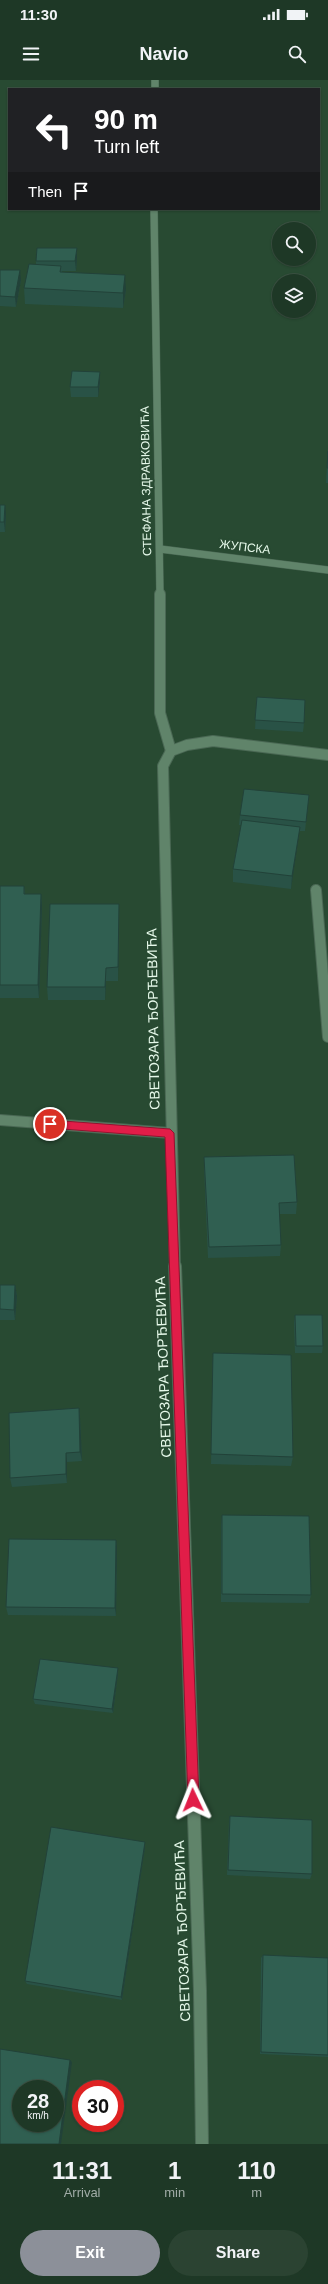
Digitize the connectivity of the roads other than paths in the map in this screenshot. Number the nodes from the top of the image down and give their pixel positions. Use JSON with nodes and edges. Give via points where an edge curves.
{"nodes":[{"id":1,"x":154,"y":210,"type":"edge"},
{"id":2,"x":160,"y":548,"type":"junction"},
{"id":3,"x":328,"y":570,"type":"edge"},
{"id":4,"x":171,"y":751,"type":"junction"},
{"id":5,"x":328,"y":755,"type":"edge"},
{"id":6,"x":316,"y":890,"type":"dead end"},
{"id":7,"x":328,"y":1037,"type":"edge"},
{"id":8,"x":0,"y":1120,"type":"edge"},
{"id":9,"x":170,"y":1133,"type":"junction"},
{"id":10,"x":202,"y":2144,"type":"edge"}],
"edges":[{"from":1,"to":2,"type":"street","name":"СТЕФАНА ЗДРАВКОВИЋА"},
{"from":2,"to":3,"type":"street","name":"ЖУПСКА"},
{"from":2,"to":4,"type":"street","name":"СТЕФАНА ЗДРАВКОВИЋА","via":[[160,713]]},
{"from":4,"to":5,"type":"street","via":[[187,745],[213,741]]},
{"from":4,"to":9,"type":"street","name":"СВЕТОЗАРА ЂОРЂЕВИЋА","via":[[163,766]]},
{"from":6,"to":7,"type":"street"},
{"from":8,"to":9,"type":"street"},
{"from":9,"to":10,"type":"street","name":"СВЕТОЗАРА ЂОРЂЕВИЋА","via":[[200,1983]]}]}
